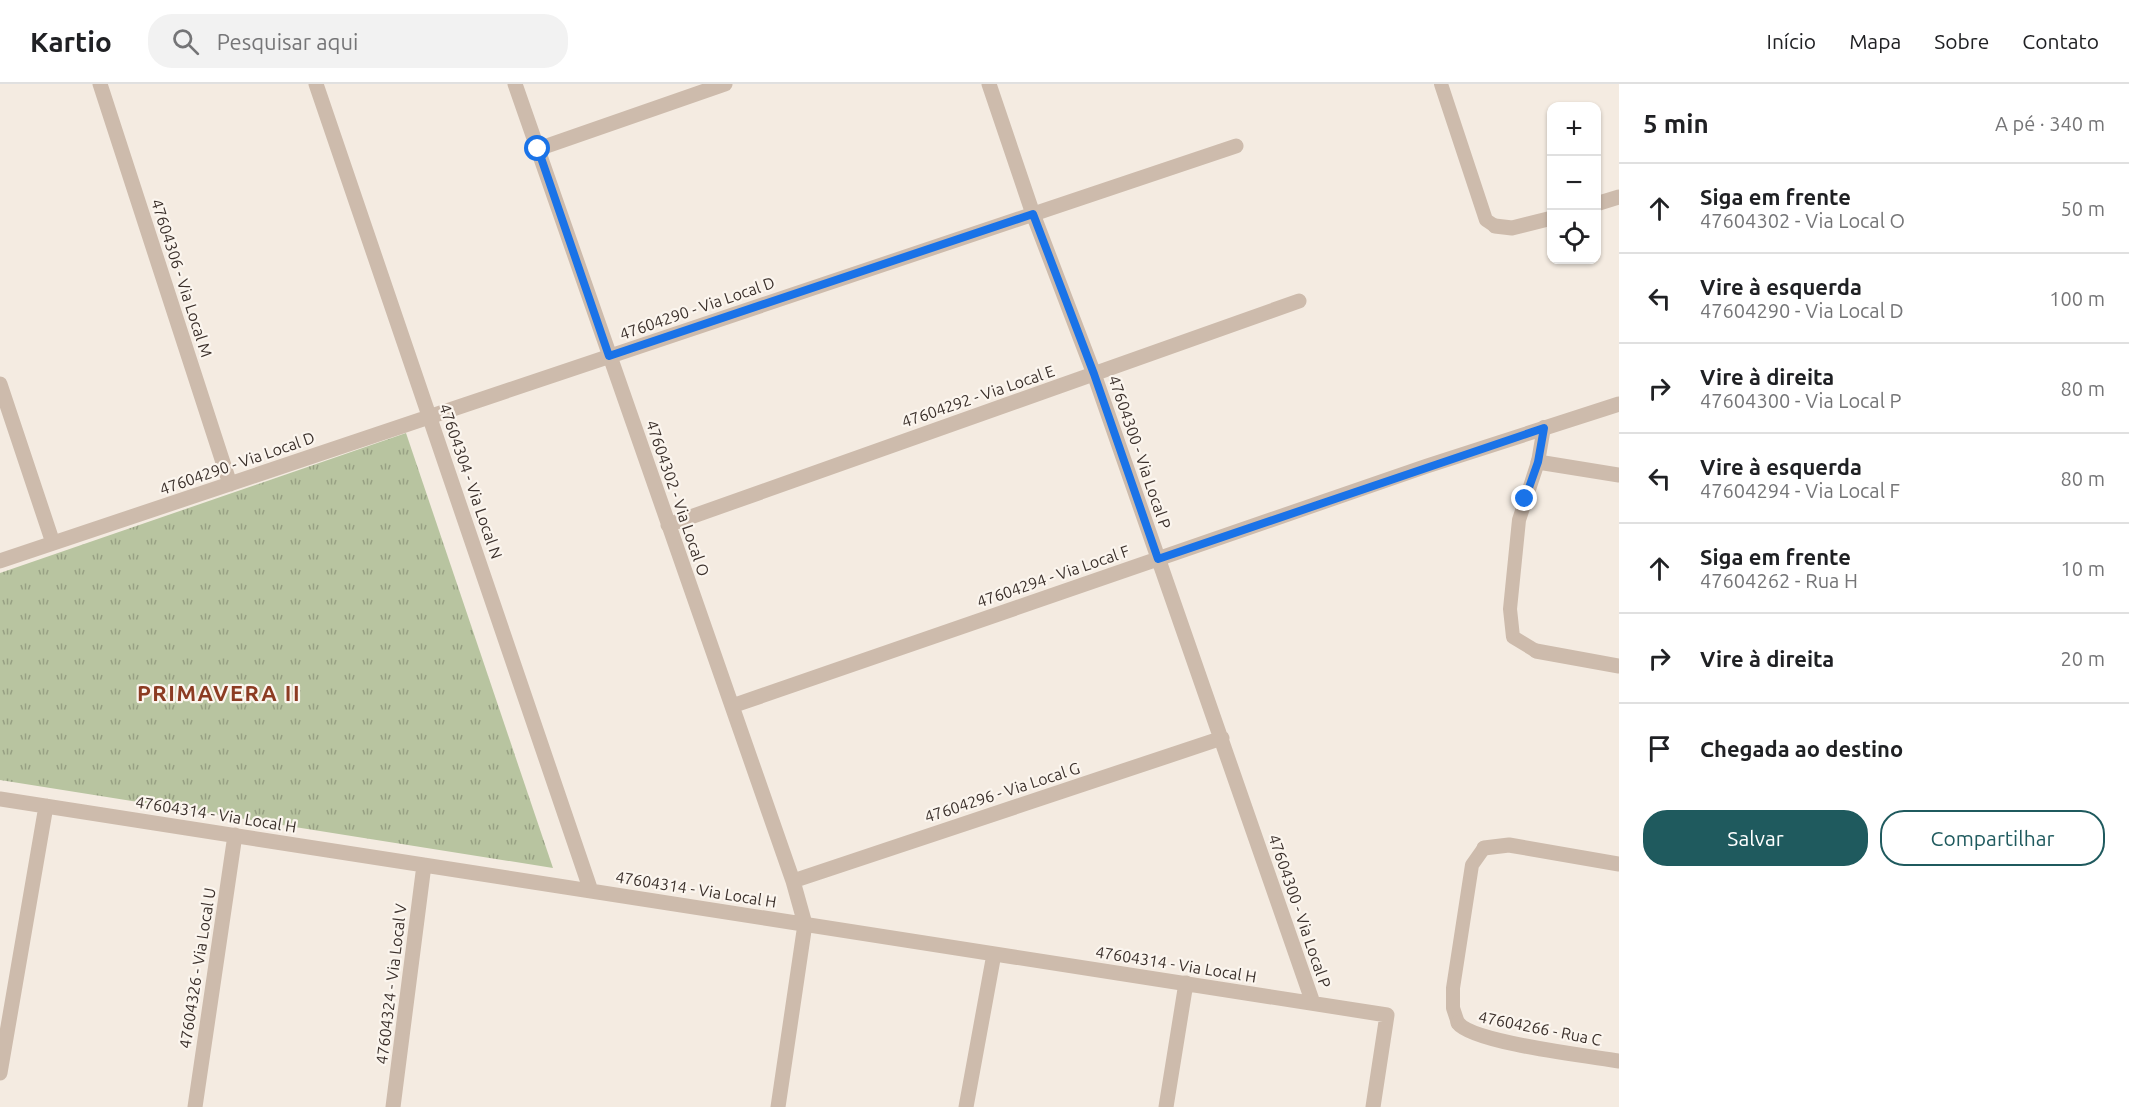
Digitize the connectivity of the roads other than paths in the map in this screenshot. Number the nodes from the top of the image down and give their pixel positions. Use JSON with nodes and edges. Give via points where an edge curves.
{"nodes":[{"id":1,"x":100,"y":84,"type":"edge"},
{"id":2,"x":316,"y":84,"type":"edge"},
{"id":3,"x":515,"y":84,"type":"edge"},
{"id":4,"x":725,"y":84,"type":"edge"},
{"id":5,"x":989,"y":84,"type":"edge"},
{"id":6,"x":1441,"y":84,"type":"edge"},
{"id":7,"x":1236,"y":146,"type":"dead end"},
{"id":8,"x":538,"y":149,"type":"junction"},
{"id":9,"x":1619,"y":197,"type":"edge"},
{"id":10,"x":1601,"y":202,"type":"edge"},
{"id":11,"x":1033,"y":214,"type":"junction"},
{"id":12,"x":1547,"y":219,"type":"edge"},
{"id":13,"x":1495,"y":226,"type":"joint"},
{"id":14,"x":1299,"y":301,"type":"dead end"},
{"id":15,"x":609,"y":356,"type":"junction"},
{"id":16,"x":1094,"y":374,"type":"junction"},
{"id":17,"x":0,"y":384,"type":"edge"},
{"id":18,"x":1619,"y":404,"type":"edge"},
{"id":19,"x":430,"y":417,"type":"junction"},
{"id":20,"x":1544,"y":428,"type":"junction"},
{"id":21,"x":1538,"y":462,"type":"junction"},
{"id":22,"x":1619,"y":475,"type":"edge"},
{"id":23,"x":230,"y":484,"type":"junction"},
{"id":24,"x":668,"y":525,"type":"junction"},
{"id":25,"x":53,"y":543,"type":"junction"},
{"id":26,"x":1158,"y":559,"type":"junction"},
{"id":27,"x":0,"y":561,"type":"edge"},
{"id":28,"x":1536,"y":651,"type":"joint"},
{"id":29,"x":1619,"y":666,"type":"edge"},
{"id":30,"x":732,"y":706,"type":"junction"},
{"id":31,"x":1222,"y":738,"type":"junction"},
{"id":32,"x":0,"y":799,"type":"edge"},
{"id":33,"x":46,"y":806,"type":"junction"},
{"id":34,"x":236,"y":835,"type":"junction"},
{"id":35,"x":1484,"y":848,"type":"joint"},
{"id":36,"x":1619,"y":864,"type":"edge"},
{"id":37,"x":424,"y":865,"type":"junction"},
{"id":38,"x":793,"y":881,"type":"junction"},
{"id":39,"x":591,"y":891,"type":"junction"},
{"id":40,"x":805,"y":924,"type":"junction"},
{"id":41,"x":994,"y":954,"type":"junction"},
{"id":42,"x":1186,"y":983,"type":"junction"},
{"id":43,"x":1313,"y":1003,"type":"junction"},
{"id":44,"x":1458,"y":1023,"type":"joint"},
{"id":45,"x":1619,"y":1061,"type":"edge"},
{"id":46,"x":0,"y":1073,"type":"edge"},
{"id":47,"x":195,"y":1107,"type":"edge"},
{"id":48,"x":393,"y":1107,"type":"edge"},
{"id":49,"x":778,"y":1107,"type":"edge"},
{"id":50,"x":966,"y":1107,"type":"edge"},
{"id":51,"x":1166,"y":1107,"type":"edge"},
{"id":52,"x":1373,"y":1107,"type":"edge"}],
"edges":[{"from":1,"to":23,"type":"street","name":"47604306 - Via Local M"},
{"from":2,"to":19,"type":"street","name":"47604304 - Via Local N"},
{"from":3,"to":8,"type":"street","name":"47604302 - Via Local O"},
{"from":4,"to":8,"type":"street"},
{"from":5,"to":11,"type":"street","name":"47604300 - Via Local P"},
{"from":6,"to":13,"type":"lane","via":[[1485,220]]},
{"from":7,"to":11,"type":"street","name":"47604290 - Via Local D"},
{"from":8,"to":15,"type":"street","name":"47604302 - Via Local O"},
{"from":9,"to":10,"type":"street"},
{"from":11,"to":15,"type":"street","name":"47604290 - Via Local D"},
{"from":11,"to":16,"type":"street","name":"47604300 - Via Local P"},
{"from":12,"to":13,"type":"street","via":[[1512,228]]},
{"from":14,"to":16,"type":"street","name":"47604292 - Via Local E"},
{"from":15,"to":19,"type":"street","name":"47604290 - Via Local D"},
{"from":15,"to":24,"type":"street","name":"47604302 - Via Local O"},
{"from":16,"to":24,"type":"street","name":"47604292 - Via Local E"},
{"from":16,"to":26,"type":"street","name":"47604300 - Via Local P"},
{"from":17,"to":25,"type":"street"},
{"from":18,"to":20,"type":"street","name":"47604294 - Via Local F"},
{"from":19,"to":23,"type":"street","name":"47604290 - Via Local D"},
{"from":19,"to":39,"type":"street","name":"47604304 - Via Local N"},
{"from":20,"to":21,"type":"lane"},
{"from":20,"to":26,"type":"street","name":"47604294 - Via Local F"},
{"from":21,"to":22,"type":"street"},
{"from":21,"to":28,"type":"lane","via":[[1519,520],[1510,609],[1513,637]]},
{"from":23,"to":25,"type":"street","name":"47604290 - Via Local D"},
{"from":24,"to":30,"type":"street","name":"47604302 - Via Local O"},
{"from":25,"to":27,"type":"street","name":"47604290 - Via Local D"},
{"from":26,"to":30,"type":"street","name":"47604294 - Via Local F"},
{"from":26,"to":31,"type":"street","name":"47604300 - Via Local P"},
{"from":28,"to":29,"type":"street"},
{"from":30,"to":38,"type":"street","name":"47604302 - Via Local O"},
{"from":31,"to":38,"type":"street","name":"47604296 - Via Local G"},
{"from":31,"to":43,"type":"street","name":"47604300 - Via Local P"},
{"from":32,"to":33,"type":"street","name":"47604314 - Via Local H"},
{"from":33,"to":34,"type":"street","name":"47604314 - Via Local H"},
{"from":33,"to":46,"type":"street"},
{"from":34,"to":37,"type":"street","name":"47604314 - Via Local H"},
{"from":34,"to":47,"type":"street","name":"47604326 - Via Local U"},
{"from":35,"to":36,"type":"street","via":[[1509,845]]},
{"from":35,"to":44,"type":"lane","via":[[1472,865],[1461,932],[1453,988]]},
{"from":37,"to":39,"type":"street","name":"47604314 - Via Local H"},
{"from":37,"to":48,"type":"street","name":"47604324 - Via Local V"},
{"from":38,"to":40,"type":"street","name":"47604302 - Via Local O"},
{"from":39,"to":40,"type":"street","name":"47604314 - Via Local H"},
{"from":40,"to":41,"type":"street","name":"47604314 - Via Local H"},
{"from":40,"to":49,"type":"street"},
{"from":41,"to":42,"type":"street","name":"47604314 - Via Local H"},
{"from":41,"to":50,"type":"street"},
{"from":42,"to":43,"type":"street","name":"47604314 - Via Local H"},
{"from":42,"to":51,"type":"street"},
{"from":43,"to":52,"type":"street","name":"47604314 - Via Local H","via":[[1387,1015]]},
{"from":44,"to":45,"type":"street","name":"47604266 - Rua C","via":[[1463,1030],[1495,1040]]}]}
